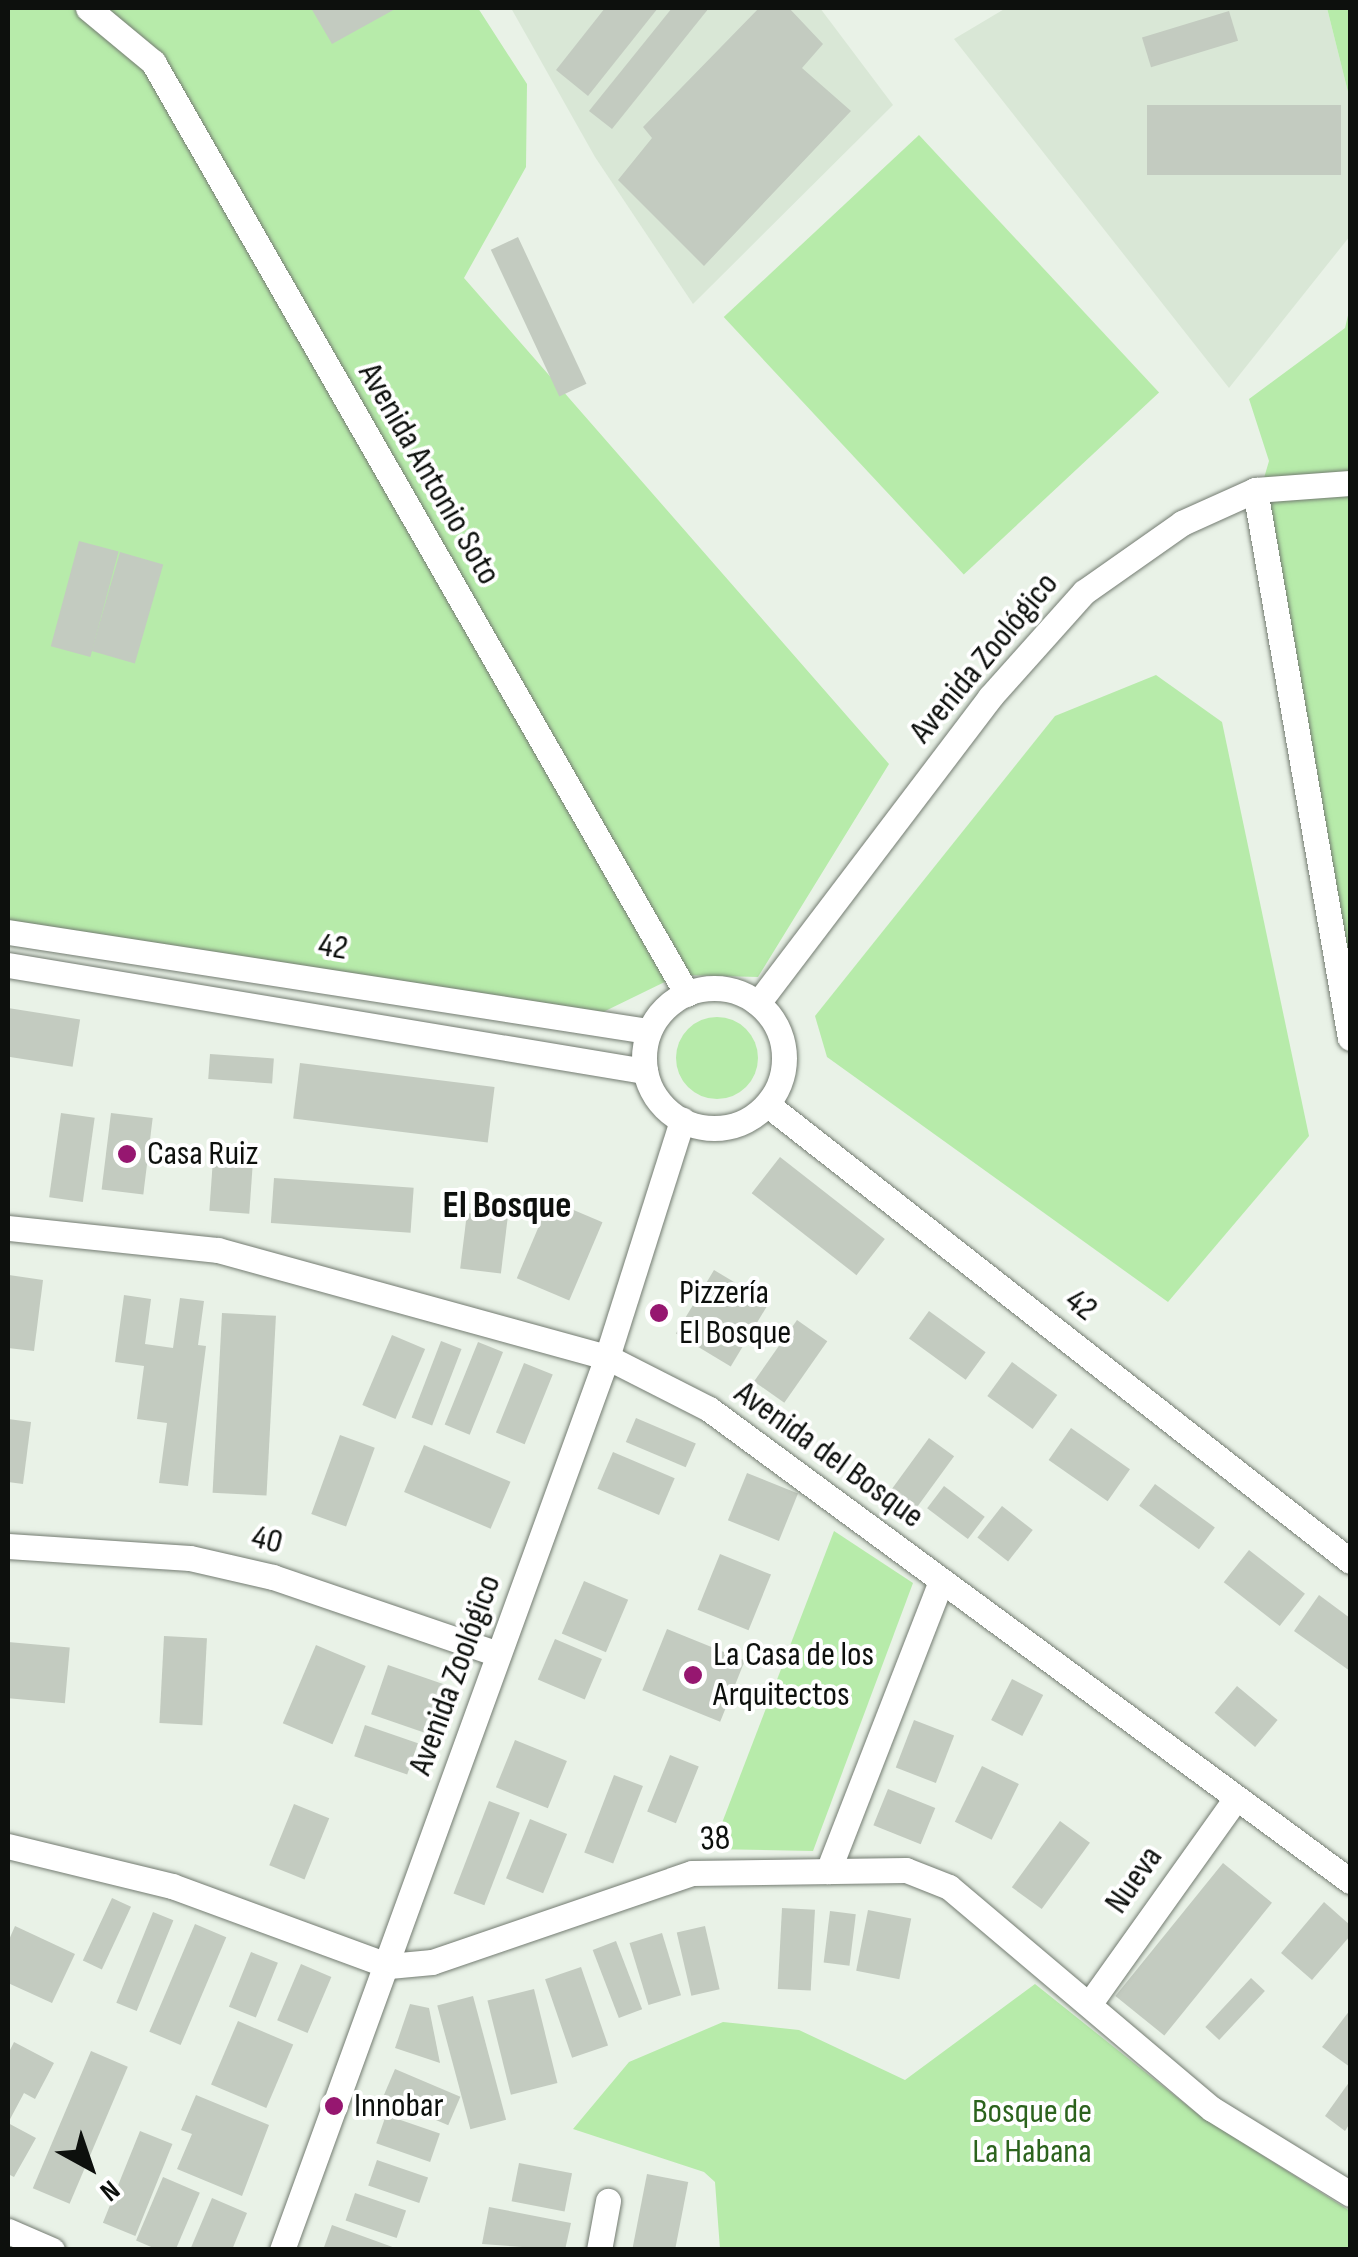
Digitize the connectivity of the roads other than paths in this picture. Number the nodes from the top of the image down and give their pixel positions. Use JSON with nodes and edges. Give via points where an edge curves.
{"nodes":[{"id":1,"x":88,"y":8,"type":"edge"},
{"id":2,"x":1350,"y":484,"type":"edge"},
{"id":3,"x":1255,"y":490,"type":"junction"},
{"id":4,"x":8,"y":932,"type":"edge"},
{"id":5,"x":8,"y":965,"type":"edge"},
{"id":6,"x":688,"y":994,"type":"junction"},
{"id":7,"x":758,"y":1002,"type":"junction"},
{"id":8,"x":648,"y":1031,"type":"junction"},
{"id":9,"x":1350,"y":1038,"type":"edge"},
{"id":10,"x":645,"y":1071,"type":"junction"},
{"id":11,"x":768,"y":1105,"type":"junction"},
{"id":12,"x":682,"y":1120,"type":"junction"},
{"id":13,"x":8,"y":1228,"type":"edge"},
{"id":14,"x":607,"y":1357,"type":"junction"},
{"id":15,"x":8,"y":1546,"type":"edge"},
{"id":16,"x":1350,"y":1561,"type":"edge"},
{"id":17,"x":940,"y":1581,"type":"junction"},
{"id":18,"x":498,"y":1654,"type":"junction"},
{"id":19,"x":1236,"y":1798,"type":"junction"},
{"id":20,"x":8,"y":1846,"type":"edge"},
{"id":21,"x":828,"y":1871,"type":"junction"},
{"id":22,"x":1350,"y":1881,"type":"edge"},
{"id":23,"x":389,"y":1966,"type":"junction"},
{"id":24,"x":1090,"y":2003,"type":"junction"},
{"id":25,"x":1350,"y":2194,"type":"edge"},
{"id":26,"x":608,"y":2201,"type":"dead end"},
{"id":27,"x":8,"y":2231,"type":"edge"},
{"id":28,"x":52,"y":2250,"type":"edge"},
{"id":29,"x":282,"y":2250,"type":"edge"},
{"id":30,"x":598,"y":2250,"type":"edge"}],
"edges":[{"from":1,"to":6,"type":"street","name":"Avenida Antonio Soto","via":[[153,62]]},
{"from":2,"to":3,"type":"street","name":"Avenida Zoológico"},
{"from":3,"to":7,"type":"street","name":"Avenida Zoológico","via":[[1182,523],[1084,592],[990,698]]},
{"from":3,"to":9,"type":"street"},
{"from":4,"to":8,"type":"street","name":"42"},
{"from":5,"to":10,"type":"street","name":"42"},
{"from":6,"to":7,"type":"street","via":[[724,988]]},
{"from":6,"to":8,"type":"street"},
{"from":7,"to":11,"type":"street","via":[[783,1040],[782,1074]]},
{"from":8,"to":10,"type":"street"},
{"from":10,"to":12,"type":"street","via":[[654,1094]]},
{"from":11,"to":12,"type":"street","via":[[729,1127],[711,1130]]},
{"from":11,"to":16,"type":"street","name":"42"},
{"from":12,"to":14,"type":"street","name":"Avenida Zoológico"},
{"from":13,"to":14,"type":"street","name":"Avenida del Bosque","via":[[218,1250]]},
{"from":14,"to":17,"type":"street","name":"Avenida del Bosque","via":[[709,1409]]},
{"from":14,"to":18,"type":"street","name":"Avenida Zoológico"},
{"from":15,"to":18,"type":"street","name":"40","via":[[207,1562],[273,1576]]},
{"from":17,"to":19,"type":"street","name":"Avenida del Bosque"},
{"from":17,"to":21,"type":"street"},
{"from":18,"to":23,"type":"street","name":"Avenida Zoológico"},
{"from":19,"to":22,"type":"street","name":"Avenida del Bosque"},
{"from":19,"to":24,"type":"street","name":"Nueva"},
{"from":20,"to":23,"type":"street","name":"38","via":[[172,1886]]},
{"from":21,"to":23,"type":"street","name":"38","via":[[692,1873],[432,1962]]},
{"from":21,"to":24,"type":"street","name":"38","via":[[906,1870],[948,1887]]},
{"from":23,"to":29,"type":"street","name":"Avenida Zoológico"},
{"from":24,"to":25,"type":"street","name":"38","via":[[1212,2109]]},
{"from":26,"to":30,"type":"street"},
{"from":27,"to":28,"type":"street"}]}
